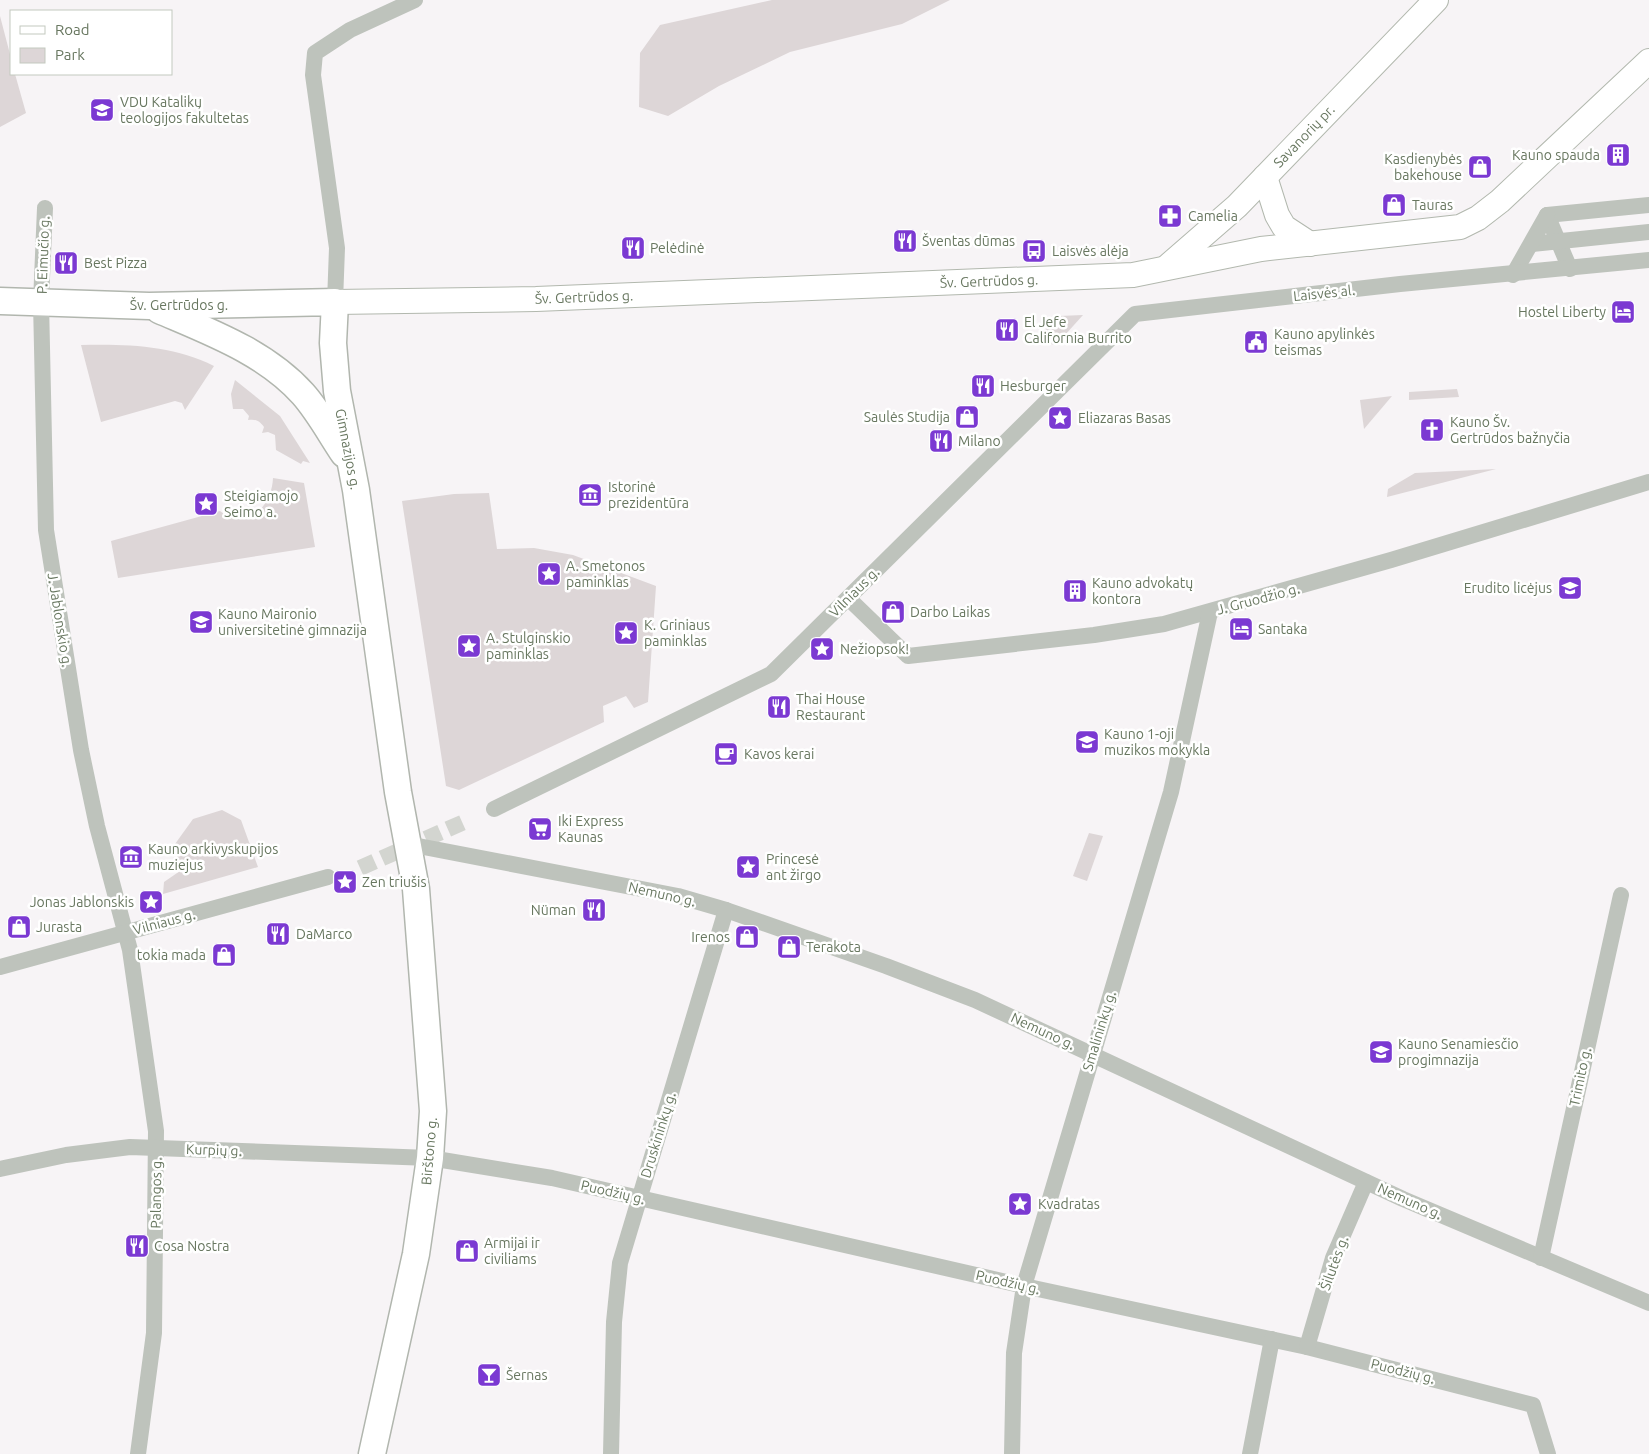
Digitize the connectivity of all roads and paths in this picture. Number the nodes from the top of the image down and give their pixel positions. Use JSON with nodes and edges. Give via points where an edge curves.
{"nodes":[{"id":1,"x":416,"y":0,"type":"edge"},
{"id":2,"x":1436,"y":0,"type":"edge"},
{"id":3,"x":1649,"y":61,"type":"edge"},
{"id":4,"x":1265,"y":177,"type":"junction"},
{"id":5,"x":1649,"y":205,"type":"edge"},
{"id":6,"x":45,"y":208,"type":"dead end"},
{"id":7,"x":1547,"y":215,"type":"junction"},
{"id":8,"x":1649,"y":232,"type":"edge"},
{"id":9,"x":1557,"y":241,"type":"junction"},
{"id":10,"x":1310,"y":244,"type":"junction"},
{"id":11,"x":1532,"y":244,"type":"junction"},
{"id":12,"x":1649,"y":260,"type":"edge"},
{"id":13,"x":1167,"y":267,"type":"junction"},
{"id":14,"x":1570,"y":269,"type":"junction"},
{"id":15,"x":1513,"y":275,"type":"junction"},
{"id":16,"x":0,"y":301,"type":"edge"},
{"id":17,"x":41,"y":302,"type":"junction"},
{"id":18,"x":335,"y":302,"type":"junction"},
{"id":19,"x":149,"y":306,"type":"junction"},
{"id":20,"x":1135,"y":314,"type":"joint"},
{"id":21,"x":350,"y":463,"type":"junction"},
{"id":22,"x":1649,"y":482,"type":"edge"},
{"id":23,"x":848,"y":598,"type":"junction"},
{"id":24,"x":1210,"y":612,"type":"junction"},
{"id":25,"x":494,"y":809,"type":"dead end"},
{"id":26,"x":408,"y":844,"type":"junction"},
{"id":27,"x":328,"y":877,"type":"dead end"},
{"id":28,"x":1621,"y":895,"type":"dead end"},
{"id":29,"x":726,"y":910,"type":"junction"},
{"id":30,"x":125,"y":932,"type":"junction"},
{"id":31,"x":0,"y":967,"type":"edge"},
{"id":32,"x":1092,"y":1054,"type":"junction"},
{"id":33,"x":156,"y":1148,"type":"junction"},
{"id":34,"x":430,"y":1158,"type":"junction"},
{"id":35,"x":0,"y":1169,"type":"edge"},
{"id":36,"x":1366,"y":1182,"type":"junction"},
{"id":37,"x":638,"y":1197,"type":"junction"},
{"id":38,"x":1541,"y":1258,"type":"junction"},
{"id":39,"x":1024,"y":1286,"type":"junction"},
{"id":40,"x":1649,"y":1303,"type":"edge"},
{"id":41,"x":1272,"y":1339,"type":"junction"},
{"id":42,"x":1307,"y":1346,"type":"junction"},
{"id":43,"x":138,"y":1454,"type":"edge"},
{"id":44,"x":372,"y":1454,"type":"edge"},
{"id":45,"x":611,"y":1454,"type":"edge"},
{"id":46,"x":1012,"y":1454,"type":"edge"},
{"id":47,"x":1250,"y":1454,"type":"edge"},
{"id":48,"x":1548,"y":1454,"type":"edge"}],
"edges":[{"from":1,"to":18,"type":"street","name":"Gimnazijos g.","via":[[350,30],[316,53],[313,75],[337,248]]},
{"from":2,"to":4,"type":"main road","name":"Savanorių pr."},
{"from":3,"to":10,"type":"main road","via":[[1478,218],[1460,227]]},
{"from":4,"to":10,"type":"main road","via":[[1284,227]]},
{"from":4,"to":13,"type":"main road","name":"Savanorių pr."},
{"from":5,"to":7,"type":"street"},
{"from":6,"to":17,"type":"street","name":"P. Eimučio g."},
{"from":7,"to":9,"type":"street"},
{"from":7,"to":11,"type":"street"},
{"from":8,"to":9,"type":"street"},
{"from":9,"to":11,"type":"street"},
{"from":9,"to":14,"type":"street"},
{"from":10,"to":13,"type":"main road","via":[[1261,249]]},
{"from":11,"to":15,"type":"street"},
{"from":12,"to":14,"type":"street","name":"Laisvės al."},
{"from":13,"to":18,"type":"main road","name":"Šv. Gertrūdos g.","via":[[1133,275],[536,299]]},
{"from":14,"to":15,"type":"street","name":"Laisvės al."},
{"from":15,"to":20,"type":"street","name":"Laisvės al.","via":[[1400,284]]},
{"from":16,"to":17,"type":"main road","name":"Šv. Gertrūdos g."},
{"from":17,"to":19,"type":"main road","name":"Šv. Gertrūdos g."},
{"from":17,"to":30,"type":"street","name":"J. Jablonskio g.","via":[[48,539],[81,750]]},
{"from":18,"to":19,"type":"main road","name":"Šv. Gertrūdos g."},
{"from":18,"to":21,"type":"main road","name":"Gimnazijos g.","via":[[334,360]]},
{"from":19,"to":21,"type":"main road","via":[[252,353],[285,376],[304,395]]},
{"from":20,"to":23,"type":"street","name":"Vilniaus g."},
{"from":21,"to":26,"type":"main road","name":"Gimnazijos g."},
{"from":22,"to":24,"type":"street","name":"J. Gruodžio g."},
{"from":23,"to":24,"type":"street","name":"J. Gruodžio g.","via":[[908,656],[1094,635],[1164,624]]},
{"from":23,"to":25,"type":"street","name":"Vilniaus g.","via":[[771,674]]},
{"from":24,"to":32,"type":"street","name":"Smalininkų g.","via":[[1171,792],[1140,904]]},
{"from":26,"to":29,"type":"street","name":"Nemuno g.","via":[[598,879]]},
{"from":26,"to":34,"type":"main road","name":"Birštono g.","via":[[416,889],[428,1025],[433,1111]]},
{"from":27,"to":30,"type":"street","name":"Vilniaus g."},
{"from":28,"to":38,"type":"street","name":"Trimito g."},
{"from":29,"to":32,"type":"street","name":"Nemuno g.","via":[[975,1000]]},
{"from":29,"to":37,"type":"street","name":"Druskininkų g."},
{"from":30,"to":31,"type":"street","name":"Vilniaus g."},
{"from":30,"to":33,"type":"street","name":"Palangos g."},
{"from":32,"to":36,"type":"street","name":"Nemuno g."},
{"from":32,"to":39,"type":"street","name":"Smalininkų g."},
{"from":33,"to":34,"type":"street","name":"Kurpių g."},
{"from":33,"to":35,"type":"street","name":"Kurpių g.","via":[[130,1147],[66,1155]]},
{"from":33,"to":43,"type":"street","name":"Palangos g.","via":[[154,1333]]},
{"from":34,"to":37,"type":"street","name":"Puodžių g.","via":[[552,1178]]},
{"from":34,"to":44,"type":"main road","name":"Birštono g.","via":[[416,1254]]},
{"from":36,"to":38,"type":"street","name":"Nemuno g."},
{"from":36,"to":42,"type":"street","name":"Šilutės g.","via":[[1333,1258]]},
{"from":37,"to":39,"type":"street","name":"Puodžių g."},
{"from":37,"to":45,"type":"street","name":"Druskininkų g.","via":[[620,1263],[614,1322]]},
{"from":38,"to":40,"type":"street","name":"Nemuno g."},
{"from":39,"to":41,"type":"street","name":"Puodžių g."},
{"from":39,"to":46,"type":"street","name":"Smalininkų g.","via":[[1014,1353]]},
{"from":41,"to":42,"type":"street","name":"Puodžių g."},
{"from":41,"to":47,"type":"street"},
{"from":42,"to":48,"type":"street","name":"Puodžių g.","via":[[1533,1405]]}]}
